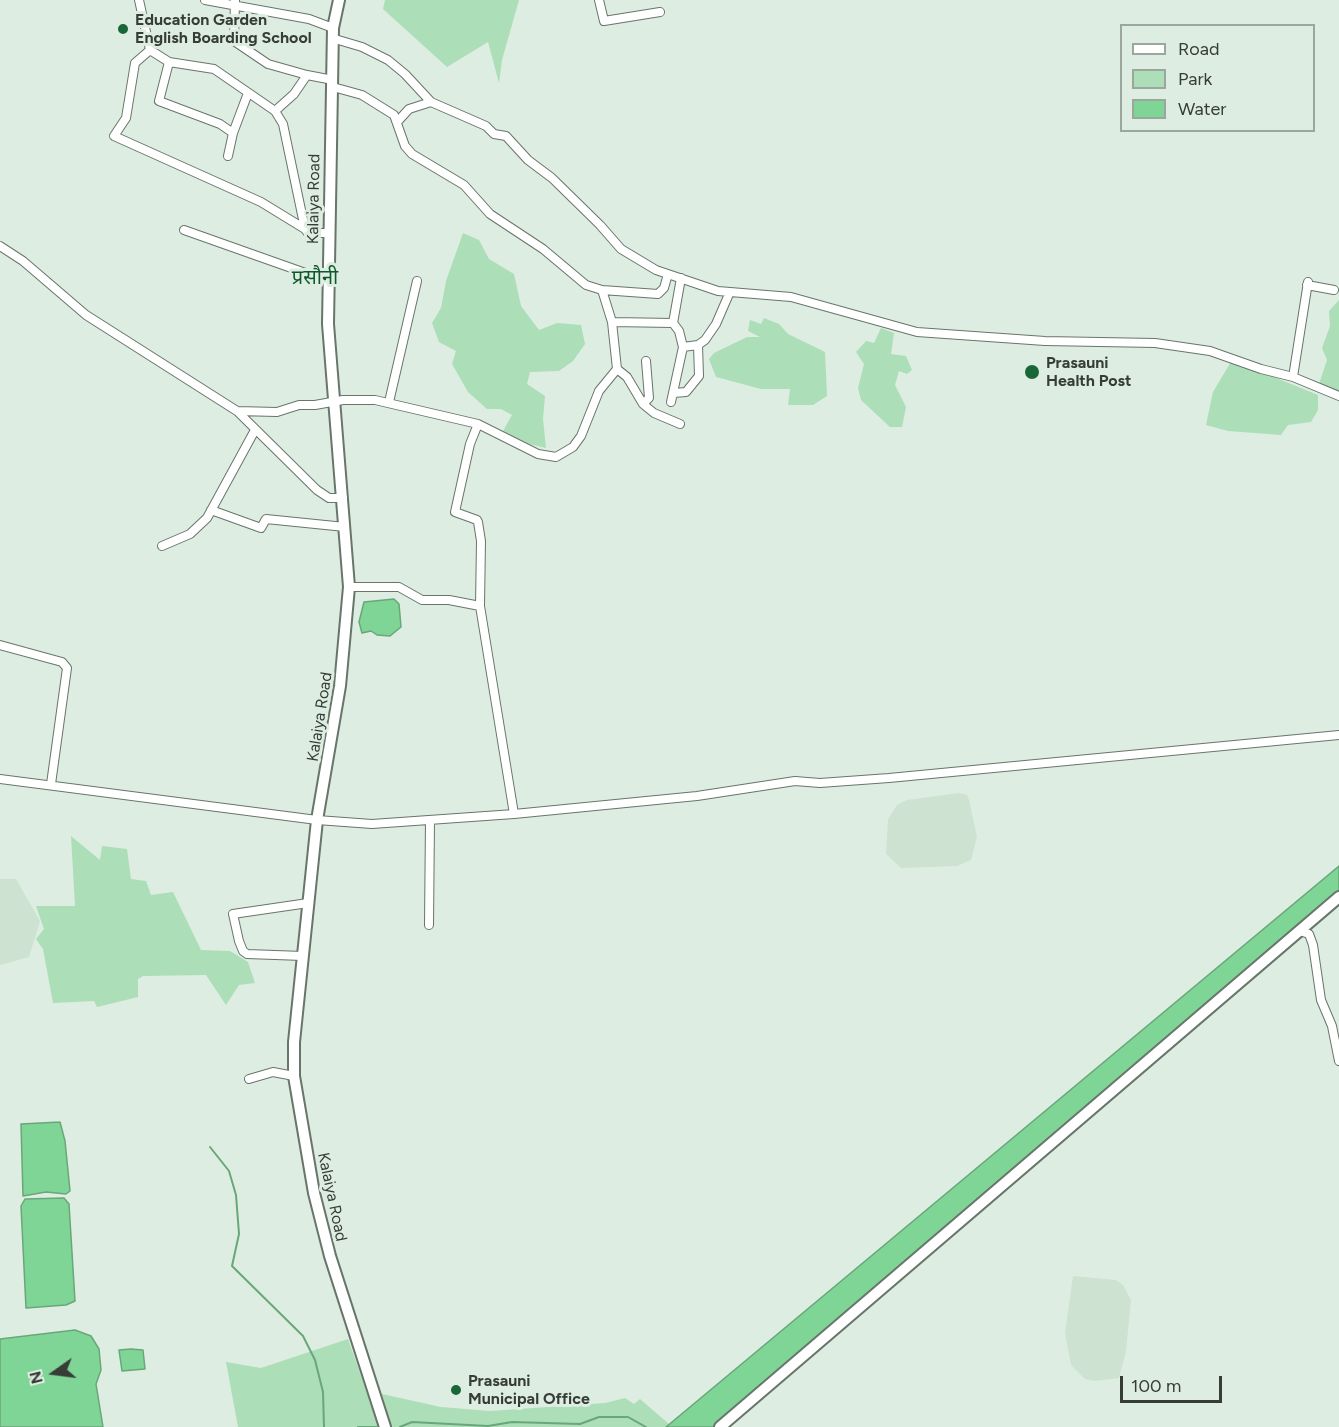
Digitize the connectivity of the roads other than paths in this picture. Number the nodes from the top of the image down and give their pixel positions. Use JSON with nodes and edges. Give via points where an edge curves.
{"nodes":[{"id":1,"x":139,"y":0,"type":"edge"},
{"id":2,"x":205,"y":0,"type":"edge"},
{"id":3,"x":339,"y":0,"type":"edge"},
{"id":4,"x":599,"y":0,"type":"edge"},
{"id":5,"x":235,"y":3,"type":"edge"},
{"id":6,"x":660,"y":12,"type":"dead end"},
{"id":7,"x":334,"y":34,"type":"junction"},
{"id":8,"x":150,"y":50,"type":"junction"},
{"id":9,"x":169,"y":62,"type":"junction"},
{"id":10,"x":307,"y":75,"type":"junction"},
{"id":11,"x":333,"y":83,"type":"junction"},
{"id":12,"x":248,"y":93,"type":"junction"},
{"id":13,"x":430,"y":102,"type":"junction"},
{"id":14,"x":275,"y":111,"type":"junction"},
{"id":15,"x":398,"y":122,"type":"junction"},
{"id":16,"x":233,"y":133,"type":"junction"},
{"id":17,"x":228,"y":156,"type":"dead end"},
{"id":18,"x":305,"y":229,"type":"junction"},
{"id":19,"x":184,"y":230,"type":"dead end"},
{"id":20,"x":328,"y":233,"type":"junction"},
{"id":21,"x":0,"y":246,"type":"edge"},
{"id":22,"x":668,"y":274,"type":"junction"},
{"id":23,"x":681,"y":278,"type":"junction"},
{"id":24,"x":328,"y":281,"type":"junction"},
{"id":25,"x":417,"y":281,"type":"dead end"},
{"id":26,"x":602,"y":290,"type":"junction"},
{"id":27,"x":1334,"y":290,"type":"dead end"},
{"id":28,"x":729,"y":294,"type":"junction"},
{"id":29,"x":612,"y":322,"type":"junction"},
{"id":30,"x":674,"y":323,"type":"junction"},
{"id":31,"x":698,"y":345,"type":"junction"},
{"id":32,"x":683,"y":347,"type":"junction"},
{"id":33,"x":646,"y":361,"type":"dead end"},
{"id":34,"x":617,"y":369,"type":"junction"},
{"id":35,"x":1293,"y":377,"type":"junction"},
{"id":36,"x":674,"y":393,"type":"junction"},
{"id":37,"x":1339,"y":396,"type":"edge"},
{"id":38,"x":334,"y":402,"type":"junction"},
{"id":39,"x":389,"y":402,"type":"junction"},
{"id":40,"x":671,"y":402,"type":"dead end"},
{"id":41,"x":643,"y":404,"type":"junction"},
{"id":42,"x":237,"y":411,"type":"junction"},
{"id":43,"x":478,"y":424,"type":"junction"},
{"id":44,"x":680,"y":424,"type":"dead end"},
{"id":45,"x":255,"y":430,"type":"junction"},
{"id":46,"x":343,"y":498,"type":"junction"},
{"id":47,"x":211,"y":510,"type":"junction"},
{"id":48,"x":345,"y":527,"type":"junction"},
{"id":49,"x":162,"y":546,"type":"dead end"},
{"id":50,"x":349,"y":587,"type":"junction"},
{"id":51,"x":480,"y":606,"type":"junction"},
{"id":52,"x":0,"y":645,"type":"edge"},
{"id":53,"x":1339,"y":735,"type":"edge"},
{"id":54,"x":0,"y":779,"type":"edge"},
{"id":55,"x":51,"y":784,"type":"junction"},
{"id":56,"x":514,"y":814,"type":"junction"},
{"id":57,"x":430,"y":819,"type":"junction"},
{"id":58,"x":318,"y":820,"type":"junction"},
{"id":59,"x":1339,"y":897,"type":"edge"},
{"id":60,"x":308,"y":903,"type":"junction"},
{"id":61,"x":429,"y":925,"type":"dead end"},
{"id":62,"x":1300,"y":931,"type":"junction"},
{"id":63,"x":303,"y":956,"type":"junction"},
{"id":64,"x":1339,"y":1061,"type":"edge"},
{"id":65,"x":294,"y":1076,"type":"junction"},
{"id":66,"x":249,"y":1079,"type":"dead end"},
{"id":67,"x":384,"y":1427,"type":"edge"},
{"id":68,"x":720,"y":1427,"type":"edge"}],
"edges":[{"from":1,"to":8,"type":"street"},
{"from":2,"to":5,"type":"street"},
{"from":3,"to":7,"type":"main road","name":"Kalaiya Road"},
{"from":4,"to":6,"type":"street","via":[[604,21]]},
{"from":5,"to":7,"type":"street","via":[[309,19]]},
{"from":5,"to":10,"type":"street","via":[[234,41],[268,64]]},
{"from":7,"to":11,"type":"main road","name":"Kalaiya Road"},
{"from":7,"to":13,"type":"street","via":[[388,60]]},
{"from":8,"to":9,"type":"street"},
{"from":8,"to":18,"type":"street","via":[[135,63],[126,118],[114,136],[261,202]]},
{"from":9,"to":12,"type":"street","via":[[214,69]]},
{"from":9,"to":16,"type":"street","via":[[159,101],[220,124]]},
{"from":10,"to":11,"type":"street"},
{"from":10,"to":14,"type":"street"},
{"from":11,"to":15,"type":"street","via":[[381,105]]},
{"from":11,"to":20,"type":"main road","name":"Kalaiya Road"},
{"from":12,"to":14,"type":"street"},
{"from":12,"to":16,"type":"street"},
{"from":13,"to":15,"type":"street","via":[[409,109]]},
{"from":13,"to":22,"type":"street","via":[[486,126],[494,134],[506,136],[621,249],[638,262]]},
{"from":14,"to":18,"type":"street","via":[[283,124]]},
{"from":15,"to":26,"type":"street","via":[[411,154],[464,185],[490,214],[543,249],[586,285]]},
{"from":16,"to":17,"type":"street"},
{"from":18,"to":20,"type":"street","via":[[308,233]]},
{"from":19,"to":24,"type":"street"},
{"from":20,"to":24,"type":"main road","name":"Kalaiya Road"},
{"from":21,"to":42,"type":"street","via":[[86,315]]},
{"from":22,"to":23,"type":"street"},
{"from":22,"to":26,"type":"street","via":[[658,294]]},
{"from":23,"to":28,"type":"street"},
{"from":23,"to":30,"type":"street"},
{"from":24,"to":38,"type":"main road","name":"Kalaiya Road"},
{"from":25,"to":39,"type":"street"},
{"from":26,"to":29,"type":"street"},
{"from":27,"to":35,"type":"street","via":[[1308,283]]},
{"from":28,"to":31,"type":"street","via":[[716,324]]},
{"from":28,"to":35,"type":"street","via":[[791,297],[917,332],[1155,344],[1224,353]]},
{"from":29,"to":30,"type":"street"},
{"from":29,"to":34,"type":"street"},
{"from":30,"to":32,"type":"street"},
{"from":31,"to":32,"type":"street"},
{"from":31,"to":36,"type":"street","via":[[699,376],[686,392]]},
{"from":32,"to":36,"type":"street"},
{"from":33,"to":41,"type":"street","via":[[649,398]]},
{"from":34,"to":41,"type":"street","via":[[627,376]]},
{"from":34,"to":43,"type":"street","via":[[599,391],[581,436],[573,447],[556,457],[538,454]]},
{"from":35,"to":37,"type":"street"},
{"from":36,"to":40,"type":"street"},
{"from":38,"to":39,"type":"street"},
{"from":38,"to":42,"type":"street","via":[[299,405],[277,412]]},
{"from":38,"to":46,"type":"main road","name":"Kalaiya Road"},
{"from":39,"to":43,"type":"street"},
{"from":41,"to":44,"type":"street"},
{"from":42,"to":45,"type":"street"},
{"from":43,"to":51,"type":"street","via":[[455,513],[478,522]]},
{"from":45,"to":46,"type":"street","via":[[316,490],[328,498]]},
{"from":45,"to":47,"type":"street"},
{"from":46,"to":48,"type":"main road","name":"Kalaiya Road"},
{"from":47,"to":48,"type":"street","via":[[261,528],[266,519]]},
{"from":47,"to":49,"type":"street","via":[[190,534]]},
{"from":48,"to":50,"type":"main road","name":"Kalaiya Road"},
{"from":50,"to":51,"type":"street","via":[[399,587],[422,600]]},
{"from":50,"to":58,"type":"main road","name":"Kalaiya Road","via":[[340,686]]},
{"from":51,"to":56,"type":"street"},
{"from":52,"to":55,"type":"street","via":[[62,662],[67,668]]},
{"from":53,"to":56,"type":"street","via":[[889,778],[795,781],[697,796]]},
{"from":54,"to":55,"type":"street"},
{"from":55,"to":58,"type":"street"},
{"from":56,"to":57,"type":"street"},
{"from":57,"to":58,"type":"street","via":[[372,824]]},
{"from":57,"to":61,"type":"street"},
{"from":58,"to":60,"type":"main road","name":"Kalaiya Road"},
{"from":59,"to":62,"type":"main road"},
{"from":60,"to":63,"type":"main road","name":"Kalaiya Road"},
{"from":60,"to":63,"type":"street","via":[[233,914],[239,941],[247,954]]},
{"from":62,"to":64,"type":"street","via":[[1309,934],[1313,945],[1321,1000],[1332,1026]]},
{"from":62,"to":68,"type":"main road"},
{"from":63,"to":65,"type":"main road","name":"Kalaiya Road"},
{"from":65,"to":66,"type":"street","via":[[273,1072]]},
{"from":65,"to":67,"type":"main road","name":"Kalaiya Road","via":[[314,1193],[330,1256]]}]}
